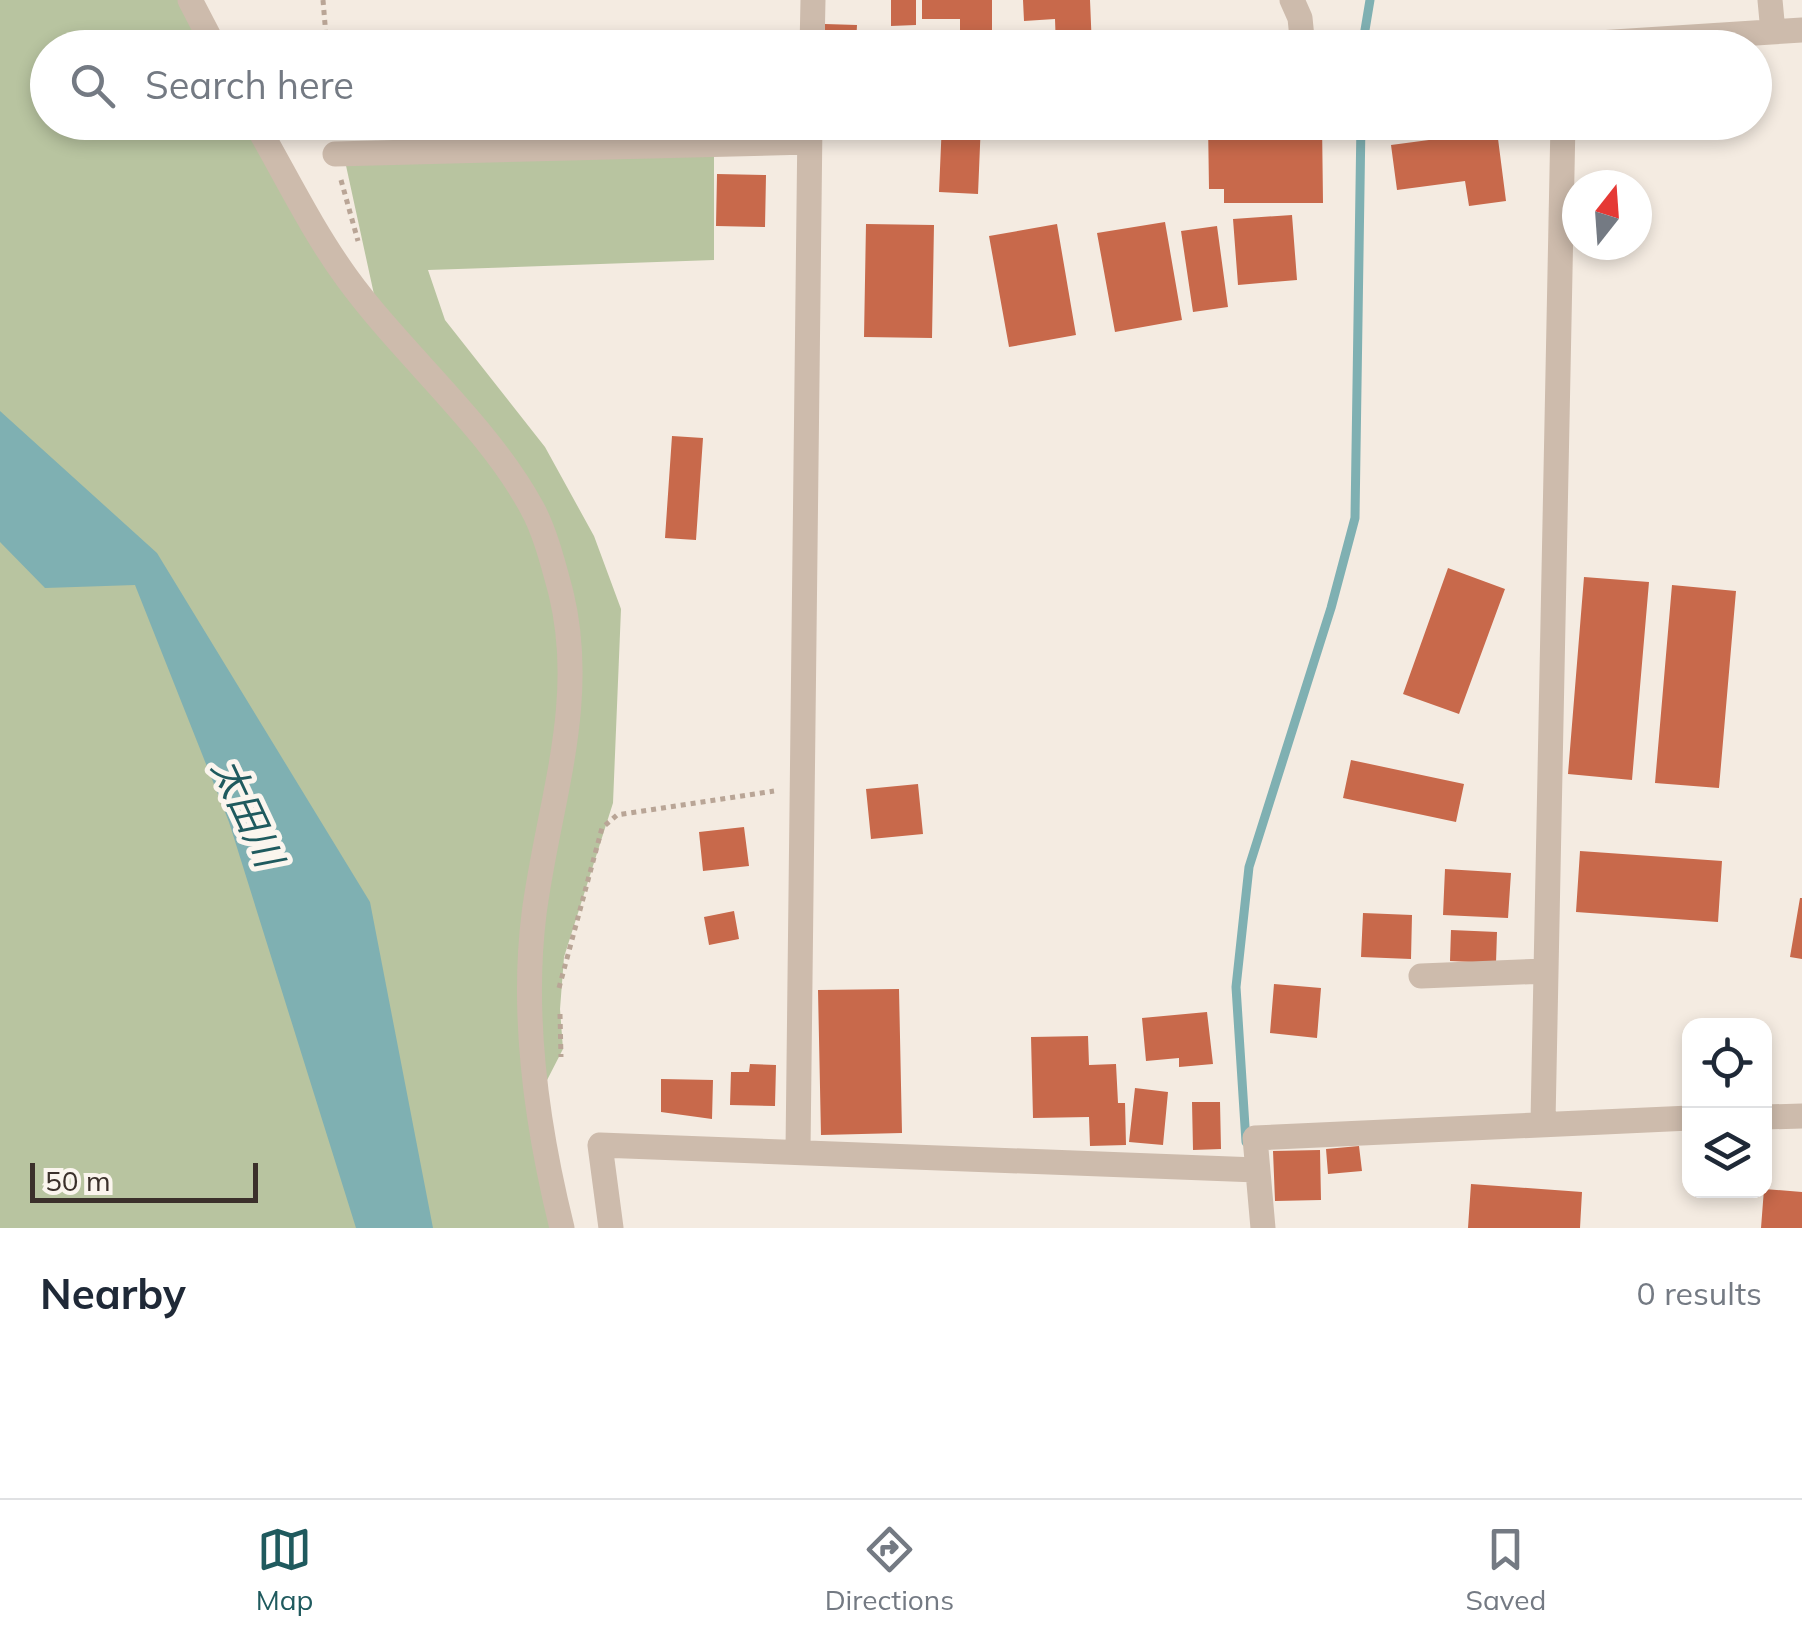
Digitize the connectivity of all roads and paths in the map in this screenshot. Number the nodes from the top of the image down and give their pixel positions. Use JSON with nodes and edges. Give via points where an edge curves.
{"nodes":[{"id":1,"x":190,"y":0,"type":"edge"},
{"id":2,"x":323,"y":0,"type":"edge"},
{"id":3,"x":813,"y":0,"type":"edge"},
{"id":4,"x":1292,"y":0,"type":"edge"},
{"id":5,"x":1770,"y":0,"type":"edge"},
{"id":6,"x":206,"y":30,"type":"edge"},
{"id":7,"x":326,"y":30,"type":"edge"},
{"id":8,"x":812,"y":30,"type":"edge"},
{"id":9,"x":1301,"y":30,"type":"edge"},
{"id":10,"x":1802,"y":30,"type":"edge"},
{"id":11,"x":1773,"y":32,"type":"joint"},
{"id":12,"x":266,"y":140,"type":"edge"},
{"id":13,"x":637,"y":140,"type":"edge"},
{"id":14,"x":809,"y":140,"type":"edge"},
{"id":15,"x":1563,"y":140,"type":"edge"},
{"id":16,"x":335,"y":154,"type":"joint"},
{"id":17,"x":362,"y":256,"type":"dead end"},
{"id":18,"x":802,"y":787,"type":"junction"},
{"id":19,"x":1546,"y":971,"type":"junction"},
{"id":20,"x":1421,"y":976,"type":"dead end"},
{"id":21,"x":558,"y":994,"type":"dead end"},
{"id":22,"x":560,"y":1009,"type":"dead end"},
{"id":23,"x":539,"y":1111,"type":"junction"},
{"id":24,"x":1772,"y":1116,"type":"edge"},
{"id":25,"x":1802,"y":1116,"type":"edge"},
{"id":26,"x":1682,"y":1118,"type":"edge"},
{"id":27,"x":1543,"y":1122,"type":"junction"},
{"id":28,"x":798,"y":1151,"type":"junction"},
{"id":29,"x":1257,"y":1170,"type":"junction"},
{"id":30,"x":562,"y":1228,"type":"edge"},
{"id":31,"x":611,"y":1228,"type":"edge"},
{"id":32,"x":1263,"y":1228,"type":"edge"}],
"edges":[{"from":1,"to":6,"type":"street"},
{"from":2,"to":7,"type":"path"},
{"from":3,"to":8,"type":"street"},
{"from":4,"to":9,"type":"street"},
{"from":5,"to":11,"type":"street"},
{"from":10,"to":11,"type":"street"},
{"from":12,"to":23,"type":"street","via":[[346,277],[462,413],[532,508],[561,594],[572,669],[567,748],[534,912],[528,998]]},
{"from":13,"to":16,"type":"street"},
{"from":14,"to":18,"type":"street"},
{"from":15,"to":19,"type":"street"},
{"from":16,"to":17,"type":"path"},
{"from":18,"to":21,"type":"path","via":[[617,816],[602,828]]},
{"from":18,"to":28,"type":"street"},
{"from":19,"to":20,"type":"street"},
{"from":19,"to":27,"type":"street"},
{"from":22,"to":23,"type":"path","via":[[564,1049]]},
{"from":23,"to":30,"type":"street"},
{"from":24,"to":25,"type":"street"},
{"from":26,"to":27,"type":"street"},
{"from":27,"to":29,"type":"street","via":[[1254,1138]]},
{"from":28,"to":29,"type":"street"},
{"from":28,"to":31,"type":"street","via":[[600,1144]]},
{"from":29,"to":32,"type":"street"}]}
